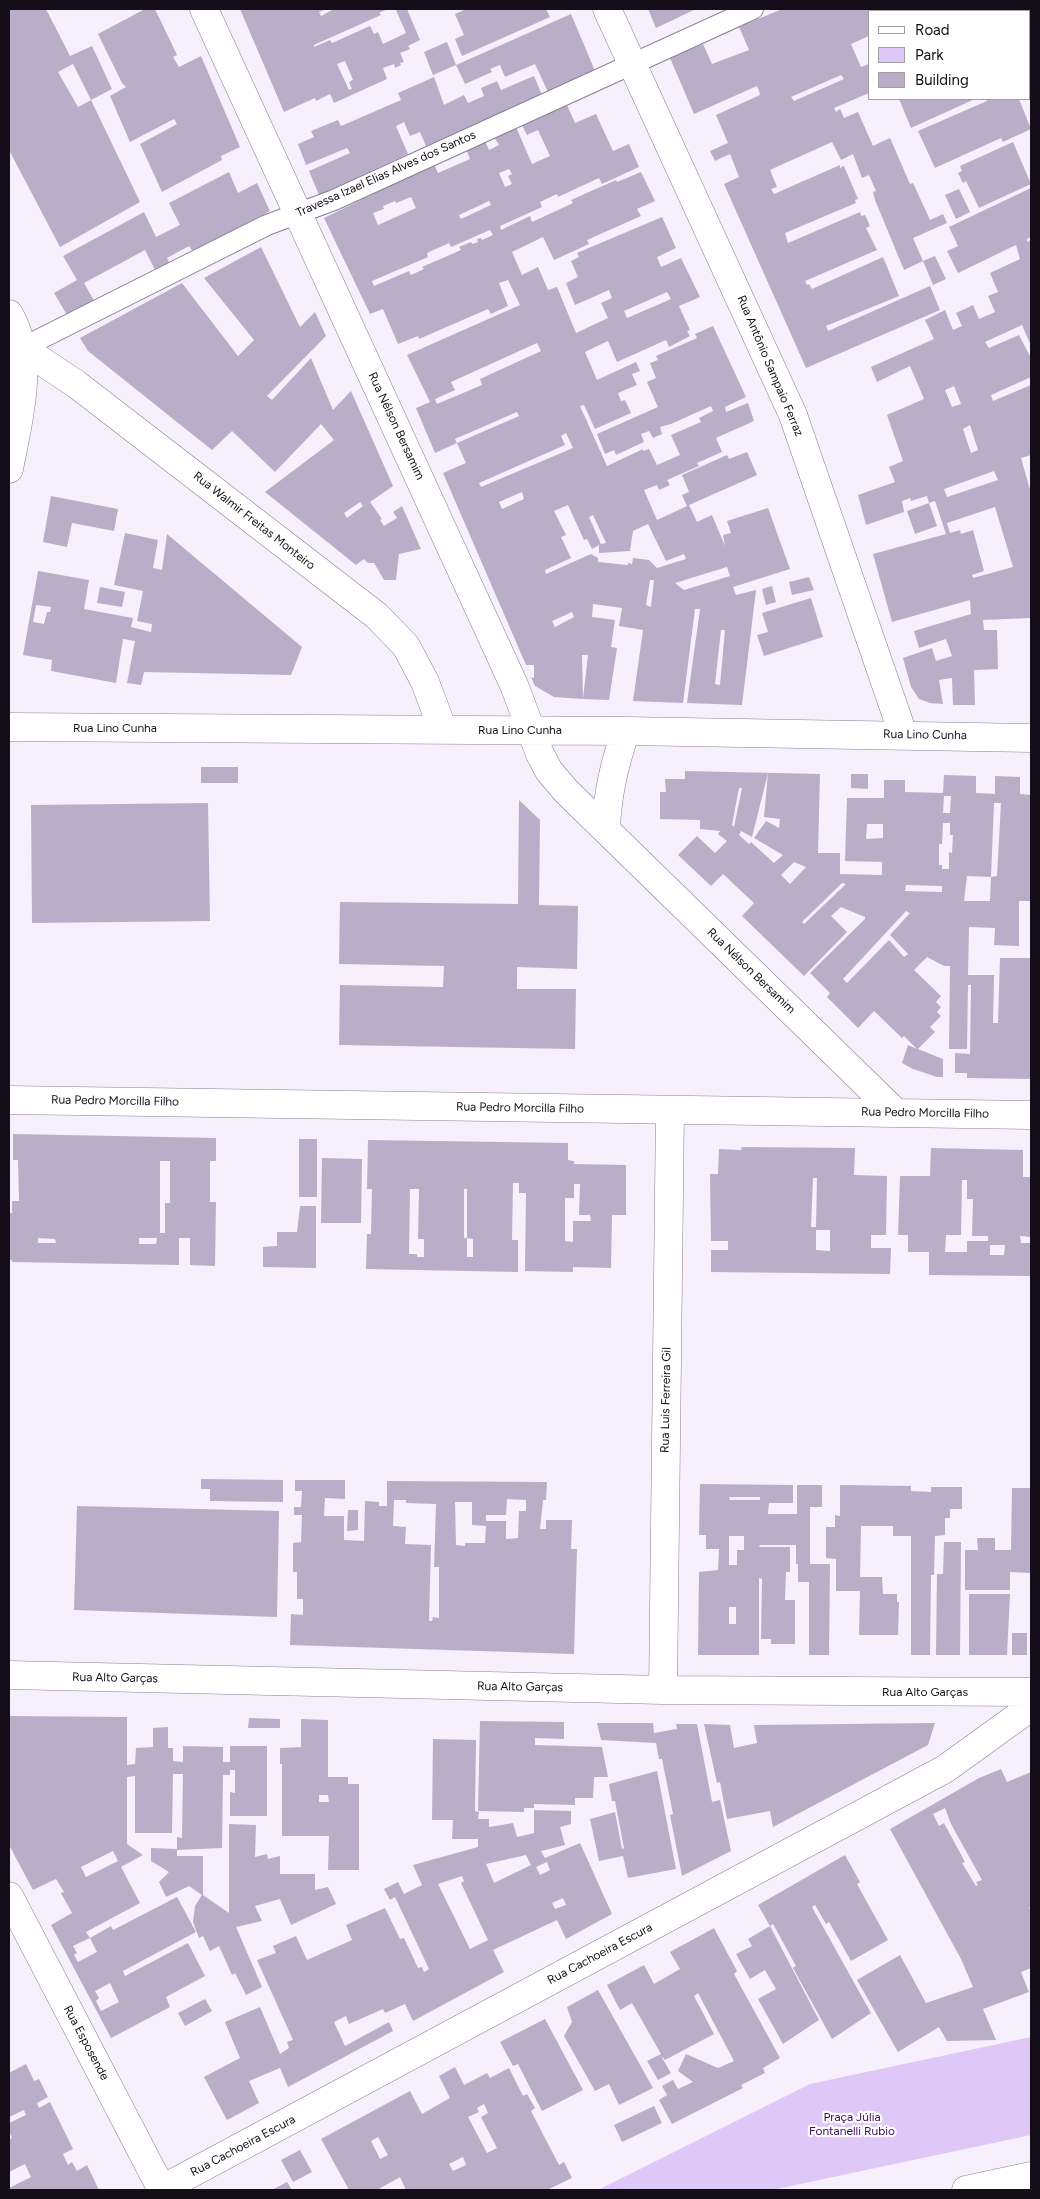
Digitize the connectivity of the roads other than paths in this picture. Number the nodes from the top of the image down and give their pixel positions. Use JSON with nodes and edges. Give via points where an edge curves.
{"nodes":[{"id":1,"x":204,"y":9,"type":"edge"},
{"id":2,"x":607,"y":9,"type":"edge"},
{"id":3,"x":753,"y":9,"type":"edge"},
{"id":4,"x":632,"y":63,"type":"junction"},
{"id":5,"x":299,"y":213,"type":"junction"},
{"id":6,"x":9,"y":314,"type":"edge"},
{"id":7,"x":22,"y":348,"type":"junction"},
{"id":8,"x":9,"y":469,"type":"edge"},
{"id":9,"x":9,"y":727,"type":"edge"},
{"id":10,"x":443,"y":730,"type":"junction"},
{"id":11,"x":532,"y":730,"type":"junction"},
{"id":12,"x":626,"y":731,"type":"junction"},
{"id":13,"x":903,"y":734,"type":"junction"},
{"id":14,"x":1031,"y":738,"type":"edge"},
{"id":15,"x":606,"y":830,"type":"junction"},
{"id":16,"x":9,"y":1100,"type":"edge"},
{"id":17,"x":670,"y":1111,"type":"junction"},
{"id":18,"x":895,"y":1112,"type":"junction"},
{"id":19,"x":1031,"y":1115,"type":"edge"},
{"id":20,"x":9,"y":1675,"type":"edge"},
{"id":21,"x":663,"y":1690,"type":"junction"},
{"id":22,"x":1031,"y":1692,"type":"edge"},
{"id":23,"x":1031,"y":1707,"type":"edge"},
{"id":24,"x":9,"y":1896,"type":"edge"},
{"id":25,"x":1031,"y":2176,"type":"edge"},
{"id":26,"x":162,"y":2190,"type":"edge"},
{"id":27,"x":966,"y":2190,"type":"edge"}],
"edges":[{"from":1,"to":5,"type":"street","name":"Rua Nélson Bersamim"},
{"from":2,"to":4,"type":"street","name":"Rua Antônio Sampaio Ferraz"},
{"from":3,"to":4,"type":"lane","name":"Travessa Izael Elias Alves dos Santos"},
{"from":4,"to":5,"type":"lane","name":"Travessa Izael Elias Alves dos Santos","via":[[334,200]]},
{"from":4,"to":13,"type":"street","name":"Rua Antônio Sampaio Ferraz","via":[[793,415]]},
{"from":5,"to":7,"type":"lane","name":"Travessa Izael Elias Alves dos Santos","via":[[266,226]]},
{"from":5,"to":11,"type":"street","name":"Rua Nélson Bersamim"},
{"from":6,"to":7,"type":"street"},
{"from":7,"to":8,"type":"street","via":[[22,402]]},
{"from":7,"to":10,"type":"street","name":"Rua Walmir Freitas Monteiro","via":[[84,390],[376,616],[406,646],[425,682]]},
{"from":9,"to":10,"type":"street","name":"Rua Lino Cunha"},
{"from":10,"to":11,"type":"street","name":"Rua Lino Cunha"},
{"from":11,"to":12,"type":"street","name":"Rua Lino Cunha"},
{"from":11,"to":15,"type":"street","name":"Rua Nélson Bersamim","via":[[549,771]]},
{"from":12,"to":13,"type":"street","name":"Rua Lino Cunha"},
{"from":12,"to":15,"type":"street","via":[[611,782]]},
{"from":13,"to":14,"type":"street","name":"Rua Lino Cunha"},
{"from":15,"to":18,"type":"street","name":"Rua Nélson Bersamim"},
{"from":16,"to":17,"type":"street","name":"Rua Pedro Morcilla Filho"},
{"from":17,"to":18,"type":"street","name":"Rua Pedro Morcilla Filho"},
{"from":17,"to":21,"type":"street","name":"Rua Luis Ferreira Gil"},
{"from":18,"to":19,"type":"street","name":"Rua Pedro Morcilla Filho"},
{"from":20,"to":21,"type":"street","name":"Rua Alto Garças"},
{"from":21,"to":22,"type":"street","name":"Rua Alto Garças"},
{"from":23,"to":26,"type":"street","name":"Rua Cachoeira Escura","via":[[945,1768]]},
{"from":24,"to":26,"type":"street","name":"Rua Esposende"},
{"from":25,"to":27,"type":"street"}]}
